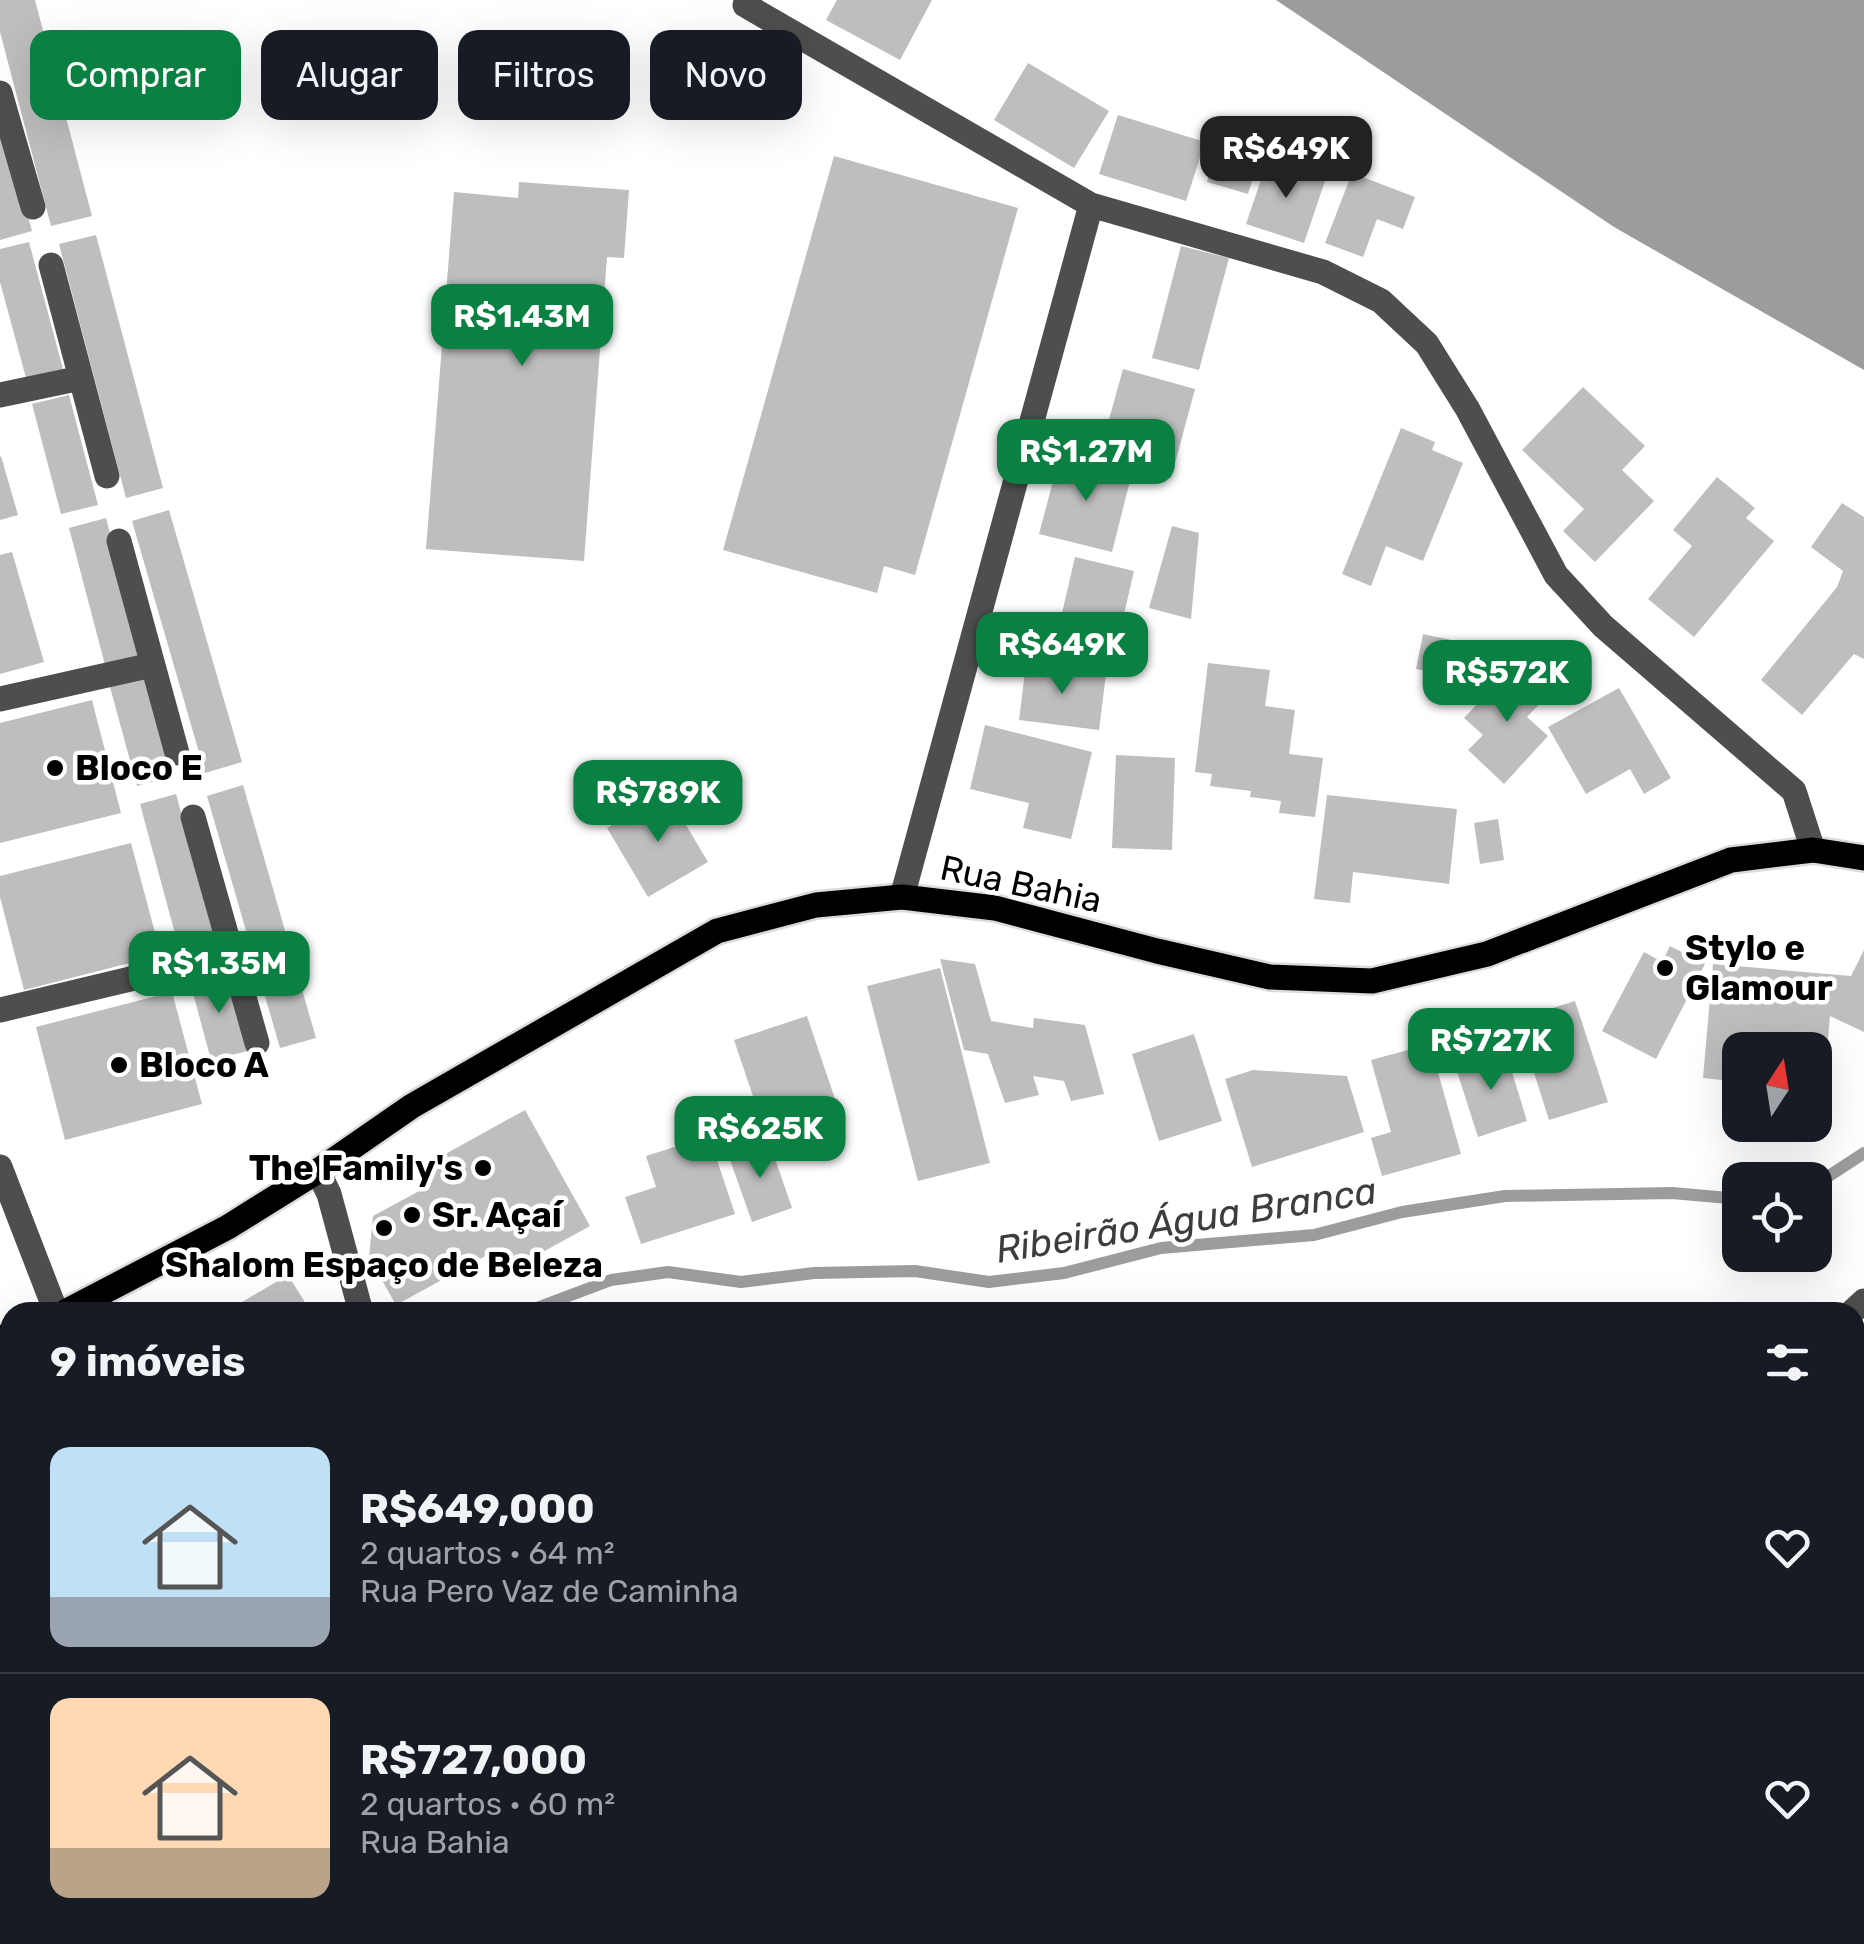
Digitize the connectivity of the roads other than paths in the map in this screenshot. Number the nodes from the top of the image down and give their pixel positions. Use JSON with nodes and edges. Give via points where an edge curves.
{"nodes":[{"id":1,"x":745,"y":5,"type":"dead end"},
{"id":2,"x":0,"y":94,"type":"edge"},
{"id":3,"x":1091,"y":205,"type":"junction"},
{"id":4,"x":32,"y":207,"type":"dead end"},
{"id":5,"x":51,"y":265,"type":"dead end"},
{"id":6,"x":81,"y":378,"type":"junction"},
{"id":7,"x":0,"y":394,"type":"edge"},
{"id":8,"x":107,"y":476,"type":"dead end"},
{"id":9,"x":118,"y":541,"type":"dead end"},
{"id":10,"x":152,"y":665,"type":"junction"},
{"id":11,"x":0,"y":699,"type":"edge"},
{"id":12,"x":177,"y":753,"type":"dead end"},
{"id":13,"x":192,"y":817,"type":"dead end"},
{"id":14,"x":1813,"y":850,"type":"junction"},
{"id":15,"x":1864,"y":858,"type":"edge"},
{"id":16,"x":902,"y":896,"type":"junction"},
{"id":17,"x":231,"y":954,"type":"junction"},
{"id":18,"x":0,"y":1010,"type":"edge"},
{"id":19,"x":257,"y":1043,"type":"dead end"},
{"id":20,"x":0,"y":1167,"type":"edge"},
{"id":21,"x":318,"y":1171,"type":"junction"},
{"id":22,"x":52,"y":1302,"type":"edge"},
{"id":23,"x":84,"y":1302,"type":"edge"},
{"id":24,"x":358,"y":1302,"type":"edge"}],
"edges":[{"from":1,"to":3,"type":"street"},
{"from":2,"to":4,"type":"street"},
{"from":3,"to":14,"type":"street","via":[[1323,272],[1381,301],[1427,344],[1556,575],[1602,626],[1794,791]]},
{"from":3,"to":16,"type":"street"},
{"from":5,"to":6,"type":"street"},
{"from":6,"to":7,"type":"street"},
{"from":6,"to":8,"type":"street"},
{"from":9,"to":10,"type":"street"},
{"from":10,"to":11,"type":"street"},
{"from":10,"to":12,"type":"street"},
{"from":13,"to":17,"type":"street"},
{"from":14,"to":15,"type":"main road","name":"Rua Bahia"},
{"from":14,"to":16,"type":"main road","name":"Rua Bahia","via":[[1731,860],[1488,954],[1372,981],[1270,978],[996,908]]},
{"from":16,"to":21,"type":"main road","name":"Rua Bahia","via":[[816,905],[717,931],[412,1106]]},
{"from":17,"to":18,"type":"street"},
{"from":17,"to":19,"type":"street"},
{"from":20,"to":22,"type":"street"},
{"from":21,"to":23,"type":"main road","name":"Rua Bahia"},
{"from":21,"to":24,"type":"street"}]}
